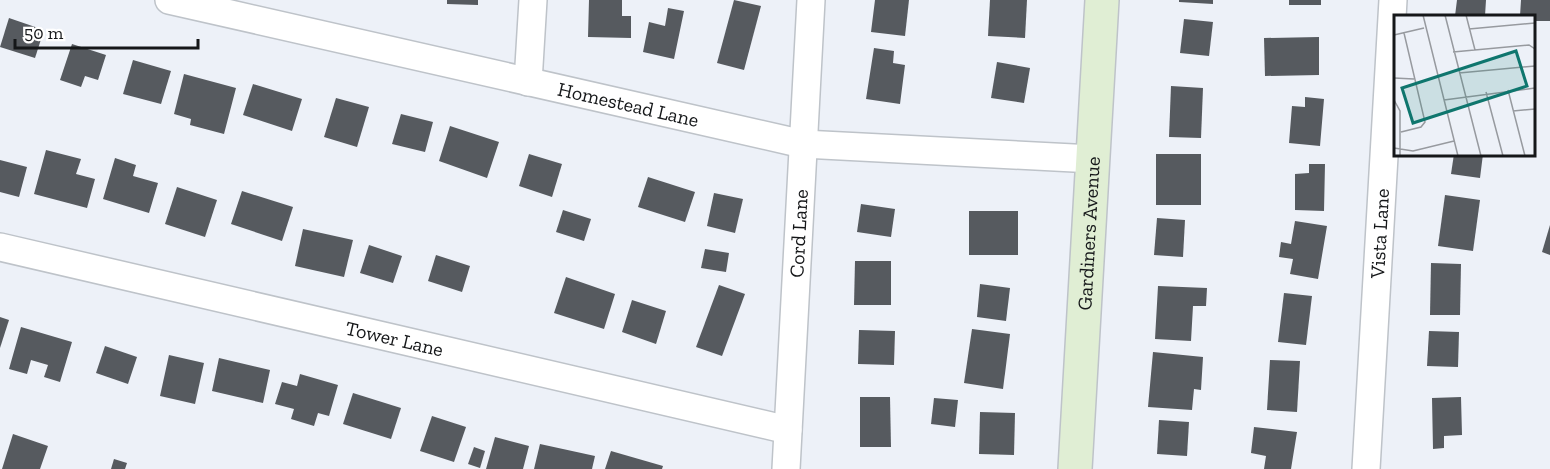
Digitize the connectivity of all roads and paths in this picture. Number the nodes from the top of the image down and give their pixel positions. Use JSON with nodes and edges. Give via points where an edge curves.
{"nodes":[{"id":1,"x":169,"y":0,"type":"edge"},
{"id":2,"x":533,"y":0,"type":"edge"},
{"id":3,"x":811,"y":0,"type":"edge"},
{"id":4,"x":1102,"y":0,"type":"edge"},
{"id":5,"x":1393,"y":0,"type":"edge"},
{"id":6,"x":253,"y":10,"type":"edge"},
{"id":7,"x":528,"y":82,"type":"junction"},
{"id":8,"x":803,"y":144,"type":"junction"},
{"id":9,"x":1093,"y":159,"type":"junction"},
{"id":10,"x":0,"y":247,"type":"edge"},
{"id":11,"x":788,"y":430,"type":"junction"},
{"id":12,"x":786,"y":469,"type":"edge"},
{"id":13,"x":1075,"y":469,"type":"edge"},
{"id":14,"x":1366,"y":469,"type":"edge"}],
"edges":[{"from":1,"to":6,"type":"street","name":"Homestead Lane"},
{"from":2,"to":7,"type":"street"},
{"from":3,"to":8,"type":"street","name":"Cord Lane"},
{"from":4,"to":9,"type":"main road","name":"Gardiners Avenue"},
{"from":5,"to":14,"type":"street","name":"Vista Lane"},
{"from":6,"to":7,"type":"street","name":"Homestead Lane"},
{"from":7,"to":8,"type":"street","name":"Homestead Lane"},
{"from":8,"to":9,"type":"street","name":"Homestead Lane"},
{"from":8,"to":11,"type":"street","name":"Cord Lane"},
{"from":9,"to":13,"type":"main road","name":"Gardiners Avenue"},
{"from":10,"to":11,"type":"street","name":"Tower Lane"},
{"from":11,"to":12,"type":"street","name":"Cord Lane"}]}
